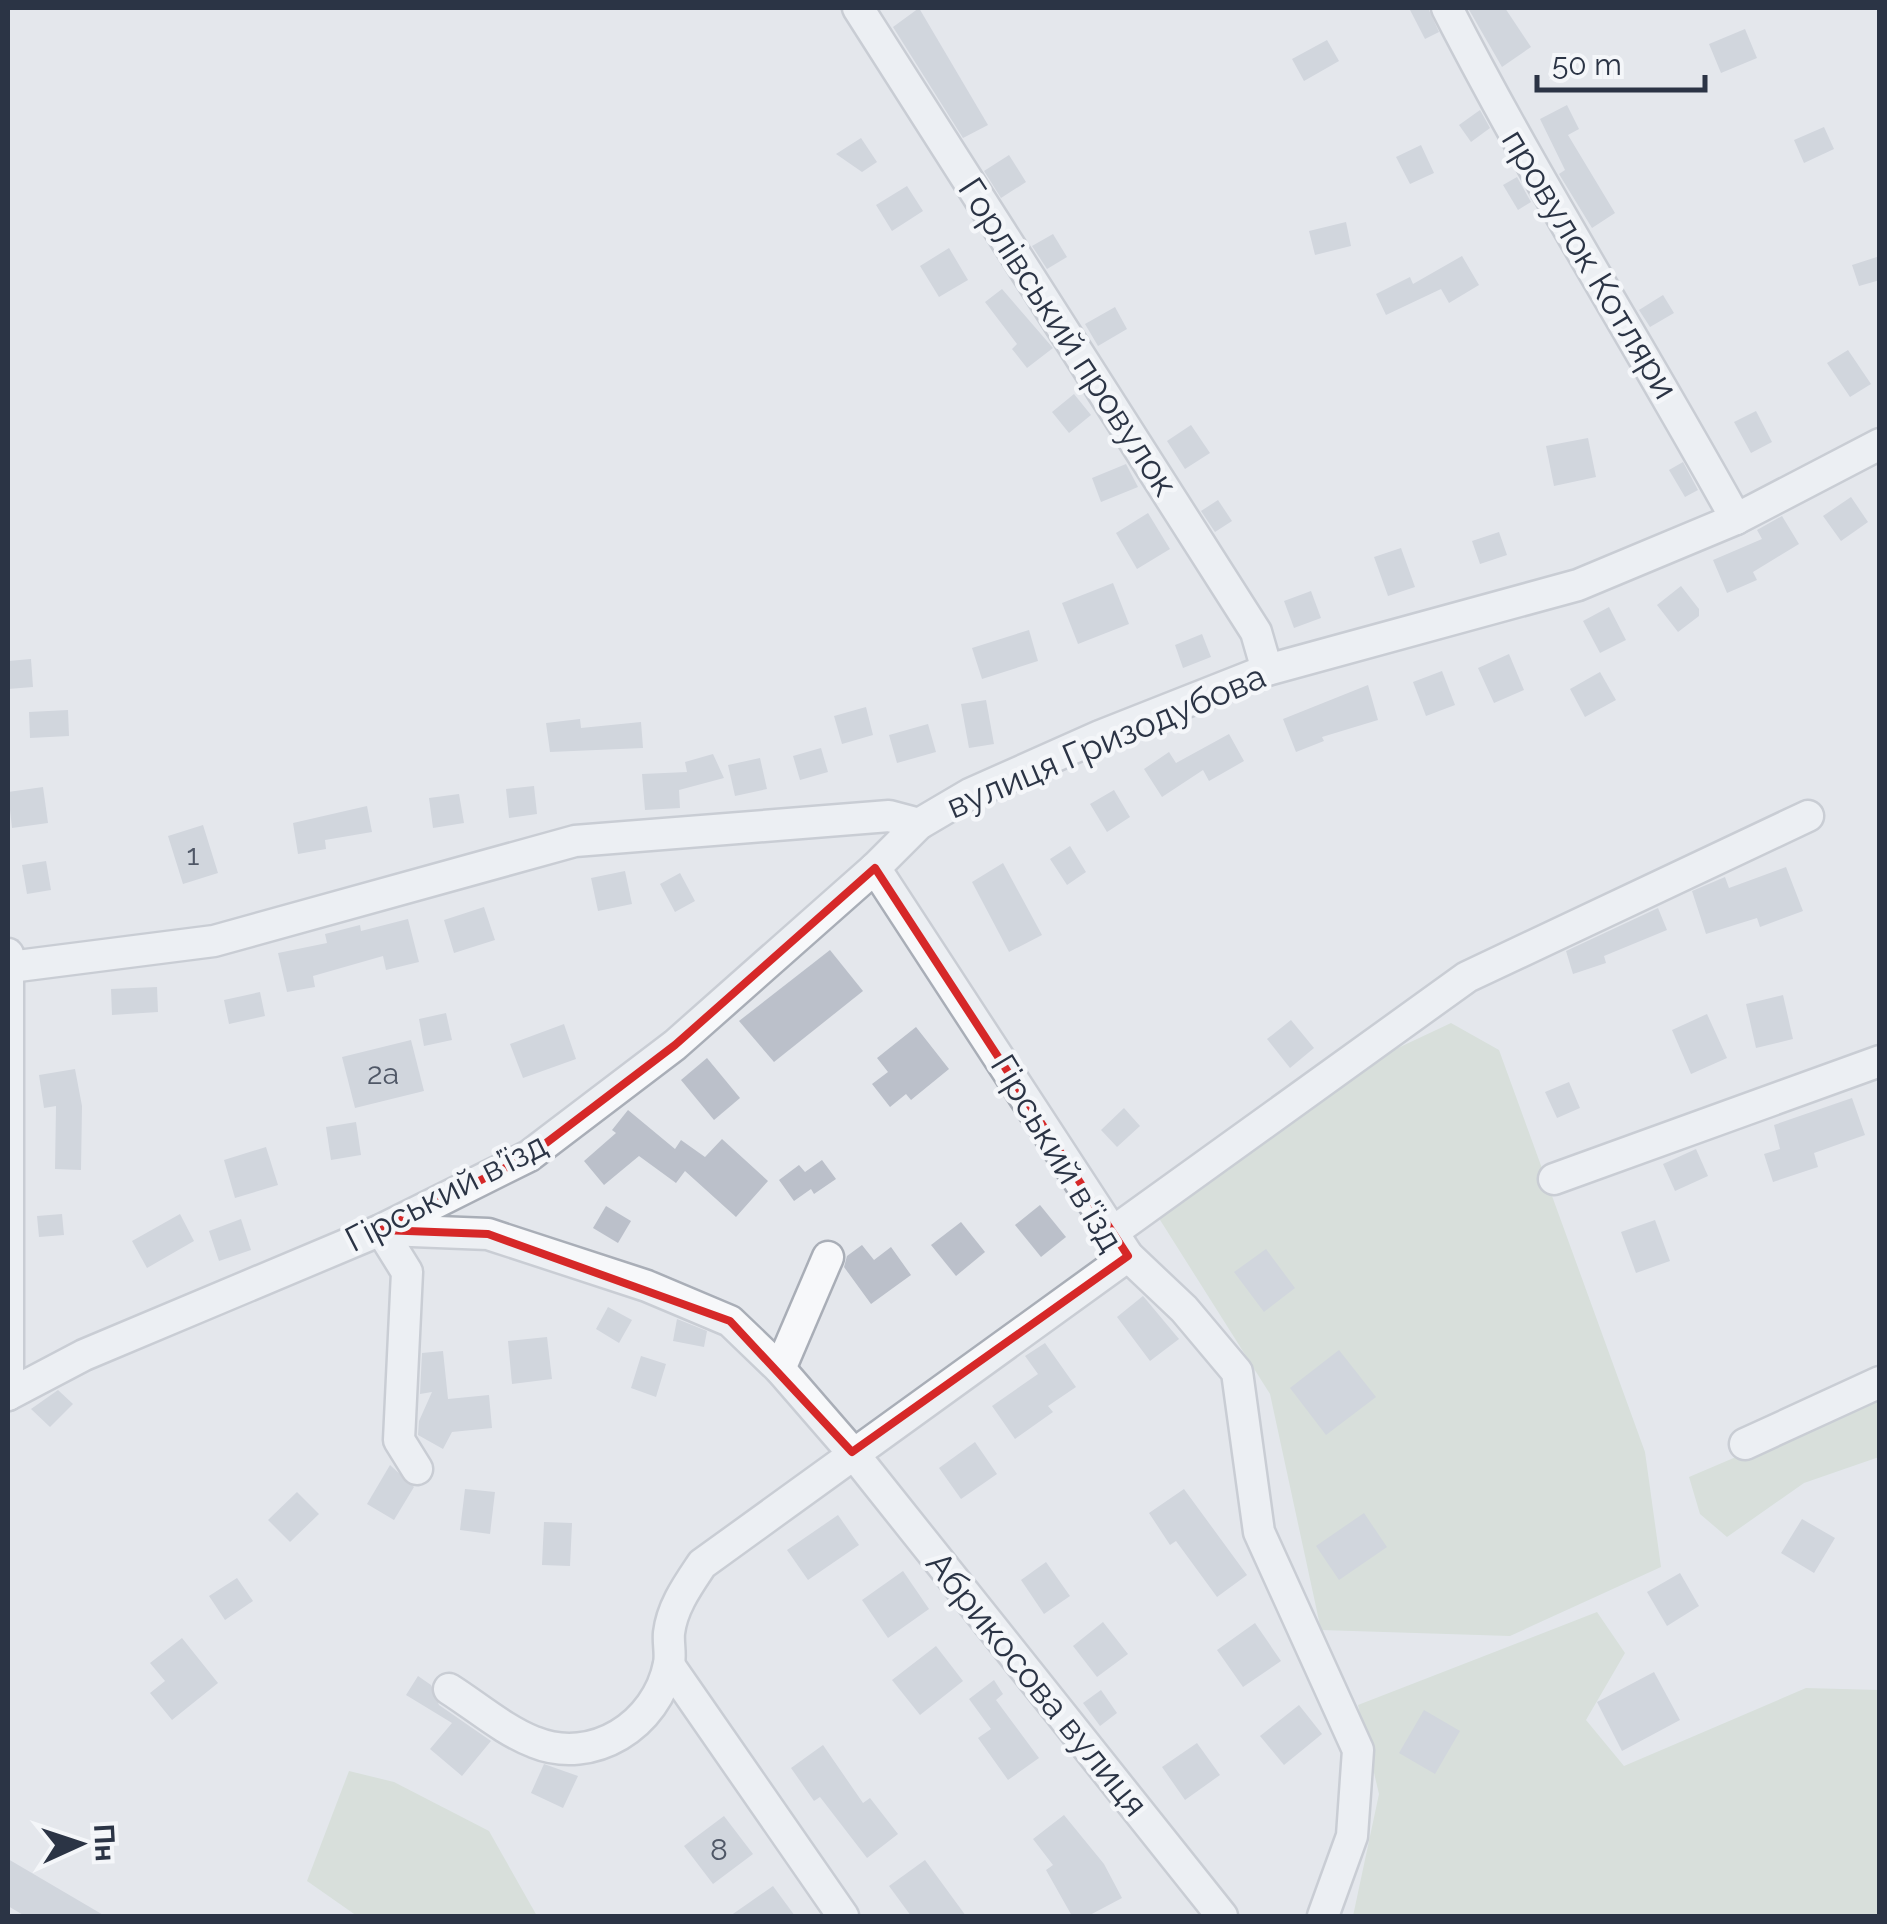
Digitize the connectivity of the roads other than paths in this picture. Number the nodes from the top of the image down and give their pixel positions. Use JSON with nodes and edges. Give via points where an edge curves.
{"nodes":[{"id":1,"x":858,"y":8,"type":"edge"},
{"id":2,"x":1447,"y":8,"type":"edge"},
{"id":3,"x":1880,"y":444,"type":"edge"},
{"id":4,"x":1736,"y":519,"type":"junction"},
{"id":5,"x":1267,"y":670,"type":"junction"},
{"id":6,"x":1808,"y":816,"type":"dead end"},
{"id":7,"x":919,"y":824,"type":"junction"},
{"id":8,"x":876,"y":868,"type":"junction"},
{"id":9,"x":9,"y":961,"type":"edge"},
{"id":10,"x":1880,"y":1061,"type":"edge"},
{"id":11,"x":1554,"y":1179,"type":"dead end"},
{"id":12,"x":381,"y":1230,"type":"junction"},
{"id":13,"x":1120,"y":1244,"type":"junction"},
{"id":14,"x":828,"y":1257,"type":"dead end"},
{"id":15,"x":780,"y":1369,"type":"junction"},
{"id":16,"x":1880,"y":1382,"type":"edge"},
{"id":17,"x":8,"y":1395,"type":"edge"},
{"id":18,"x":1745,"y":1444,"type":"dead end"},
{"id":19,"x":852,"y":1452,"type":"junction"},
{"id":20,"x":417,"y":1469,"type":"dead end"},
{"id":21,"x":669,"y":1665,"type":"junction"},
{"id":22,"x":449,"y":1689,"type":"dead end"},
{"id":23,"x":843,"y":1916,"type":"edge"},
{"id":24,"x":1222,"y":1916,"type":"edge"},
{"id":25,"x":1323,"y":1916,"type":"edge"}],
"edges":[{"from":1,"to":5,"type":"street","name":"Горлівський провулок","via":[[1256,632]]},
{"from":2,"to":4,"type":"street","name":"провулок Котляри","via":[[1519,148],[1631,328]]},
{"from":3,"to":4,"type":"street","name":"вулиця Гризодубова"},
{"from":4,"to":5,"type":"street","name":"вулиця Гризодубова","via":[[1578,584]]},
{"from":5,"to":7,"type":"street","name":"вулиця Гризодубова","via":[[1100,736]]},
{"from":6,"to":13,"type":"street","via":[[1467,977]]},
{"from":7,"to":8,"type":"street","name":"Гірський в’їзд"},
{"from":7,"to":9,"type":"street","name":"вулиця Гризодубова","via":[[888,816],[575,841],[214,941]]},
{"from":8,"to":12,"type":"street","name":"Гірський в’їзд","via":[[674,1045],[529,1156]]},
{"from":8,"to":13,"type":"street","name":"Гірський в'їзд"},
{"from":9,"to":17,"type":"street"},
{"from":10,"to":11,"type":"street"},
{"from":12,"to":15,"type":"street","via":[[488,1234],[646,1286],[730,1321]]},
{"from":12,"to":17,"type":"street","name":"Гірський в’їзд"},
{"from":12,"to":20,"type":"street","via":[[407,1272],[399,1440]]},
{"from":13,"to":19,"type":"street","name":"Гірський в'їзд"},
{"from":13,"to":25,"type":"street","via":[[1237,1372],[1260,1532],[1358,1750],[1352,1836]]},
{"from":14,"to":15,"type":"street"},
{"from":15,"to":19,"type":"street"},
{"from":16,"to":18,"type":"street"},
{"from":19,"to":21,"type":"street","name":"Гірський в'їзд","via":[[702,1564],[675,1611]]},
{"from":19,"to":24,"type":"street","name":"Абрикосова вулиця"},
{"from":21,"to":22,"type":"street","via":[[639,1720],[615,1740],[595,1746],[564,1749],[534,1742]]},
{"from":21,"to":23,"type":"street"}]}
